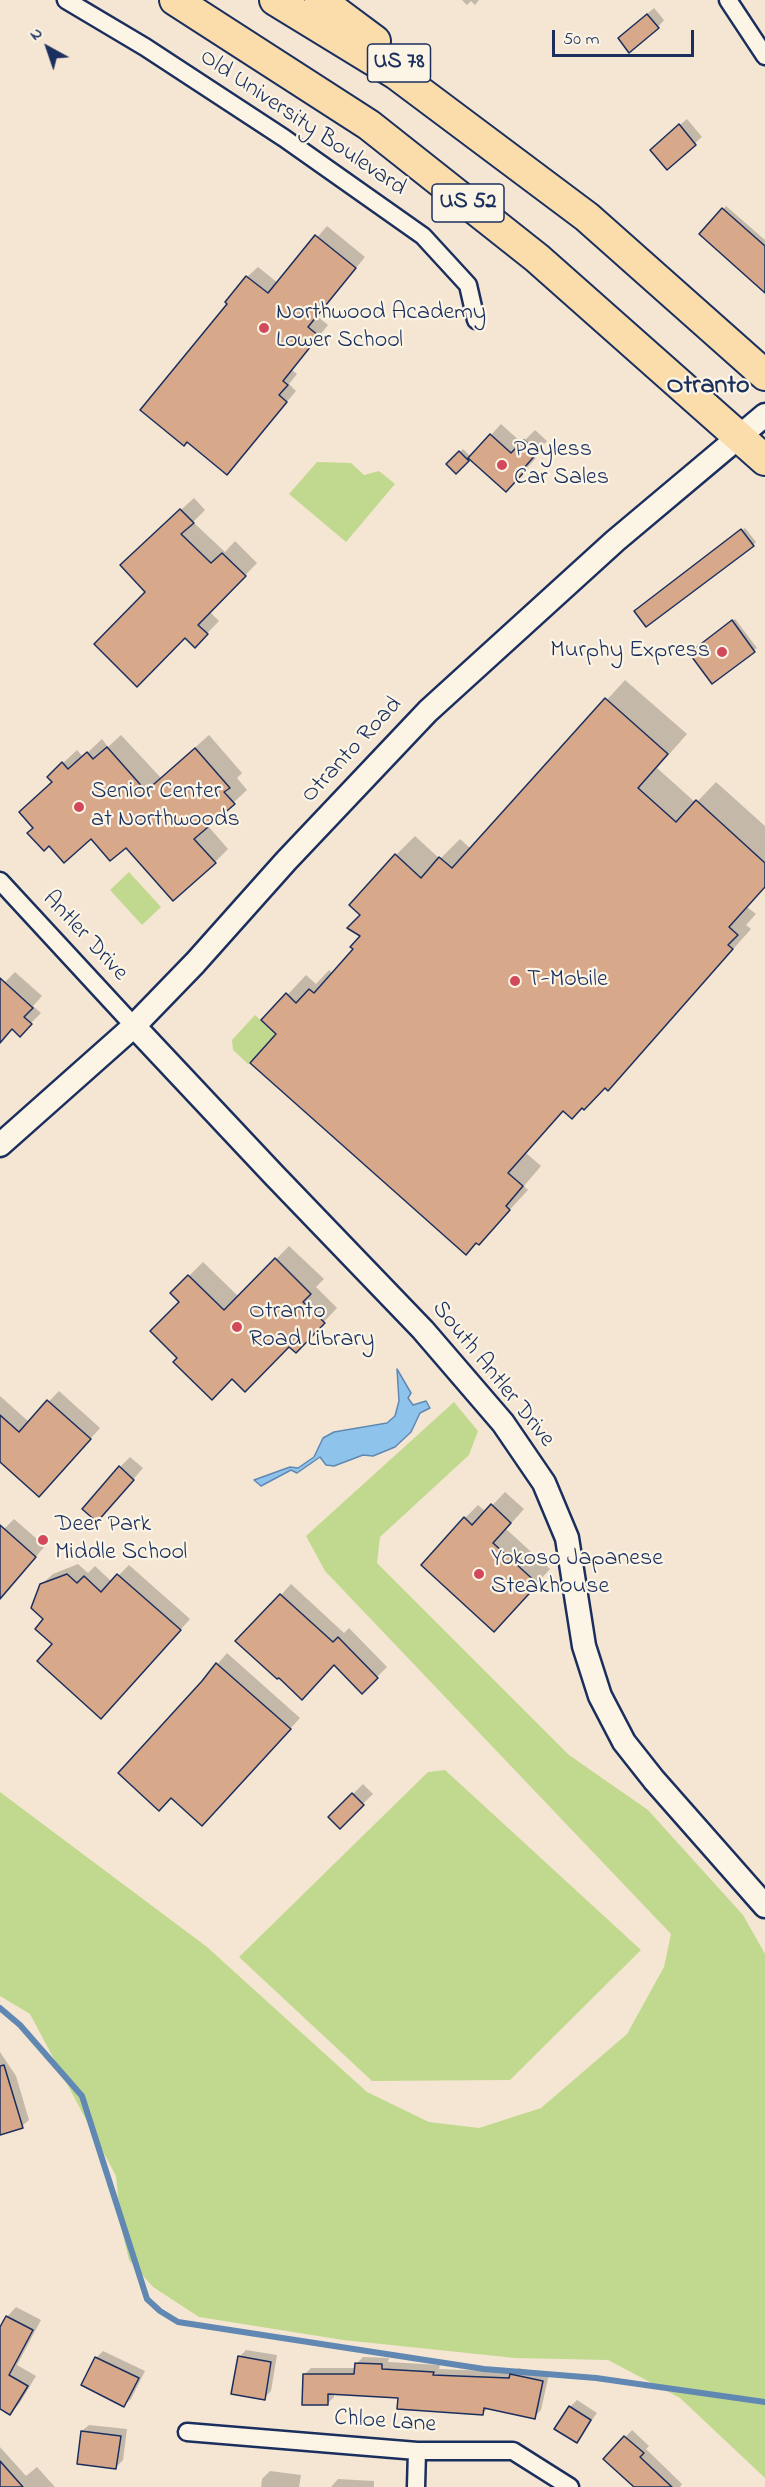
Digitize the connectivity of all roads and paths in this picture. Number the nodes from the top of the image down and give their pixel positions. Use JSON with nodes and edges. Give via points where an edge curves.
{"nodes":[{"id":1,"x":66,"y":0,"type":"edge"},
{"id":2,"x":175,"y":0,"type":"edge"},
{"id":3,"x":274,"y":0,"type":"edge"},
{"id":4,"x":320,"y":0,"type":"edge"},
{"id":5,"x":728,"y":0,"type":"edge"},
{"id":6,"x":765,"y":56,"type":"edge"},
{"id":7,"x":474,"y":132,"type":"junction"},
{"id":8,"x":476,"y":320,"type":"dead end"},
{"id":9,"x":765,"y":375,"type":"edge"},
{"id":10,"x":765,"y":415,"type":"edge"},
{"id":11,"x":739,"y":436,"type":"junction"},
{"id":12,"x":765,"y":460,"type":"edge"},
{"id":13,"x":0,"y":881,"type":"edge"},
{"id":14,"x":134,"y":1026,"type":"junction"},
{"id":15,"x":0,"y":1145,"type":"edge"},
{"id":16,"x":765,"y":1906,"type":"edge"},
{"id":17,"x":187,"y":2432,"type":"dead end"},
{"id":18,"x":417,"y":2451,"type":"junction"},
{"id":19,"x":416,"y":2487,"type":"edge"},
{"id":20,"x":570,"y":2487,"type":"edge"}],
"edges":[{"from":1,"to":8,"type":"street","name":"Old University Boulevard","via":[[274,131],[423,237],[468,285]]},
{"from":2,"to":11,"type":"highway","number":"US 52","via":[[369,125],[537,258]]},
{"from":3,"to":7,"type":"highway","number":"US 52","via":[[396,74]]},
{"from":4,"to":7,"type":"highway","number":"US 78","via":[[380,45]]},
{"from":5,"to":6,"type":"street"},
{"from":7,"to":9,"type":"highway","number":"US 52","via":[[587,217]]},
{"from":10,"to":11,"type":"street","name":"Otranto Road"},
{"from":11,"to":12,"type":"highway","number":"US 52"},
{"from":11,"to":14,"type":"street","name":"Otranto Road","via":[[615,541],[428,711]]},
{"from":13,"to":14,"type":"street","name":"Antler Drive"},
{"from":14,"to":15,"type":"street","name":"Otranto Road"},
{"from":14,"to":16,"type":"street","name":"South Antler Drive","via":[[423,1330],[503,1423],[543,1483],[567,1538],[584,1646],[600,1696],[624,1742]]},
{"from":17,"to":18,"type":"street","name":"Chloe Lane"},
{"from":18,"to":19,"type":"street"},
{"from":18,"to":20,"type":"street","name":"Chloe Lane","via":[[513,2451]]}]}
